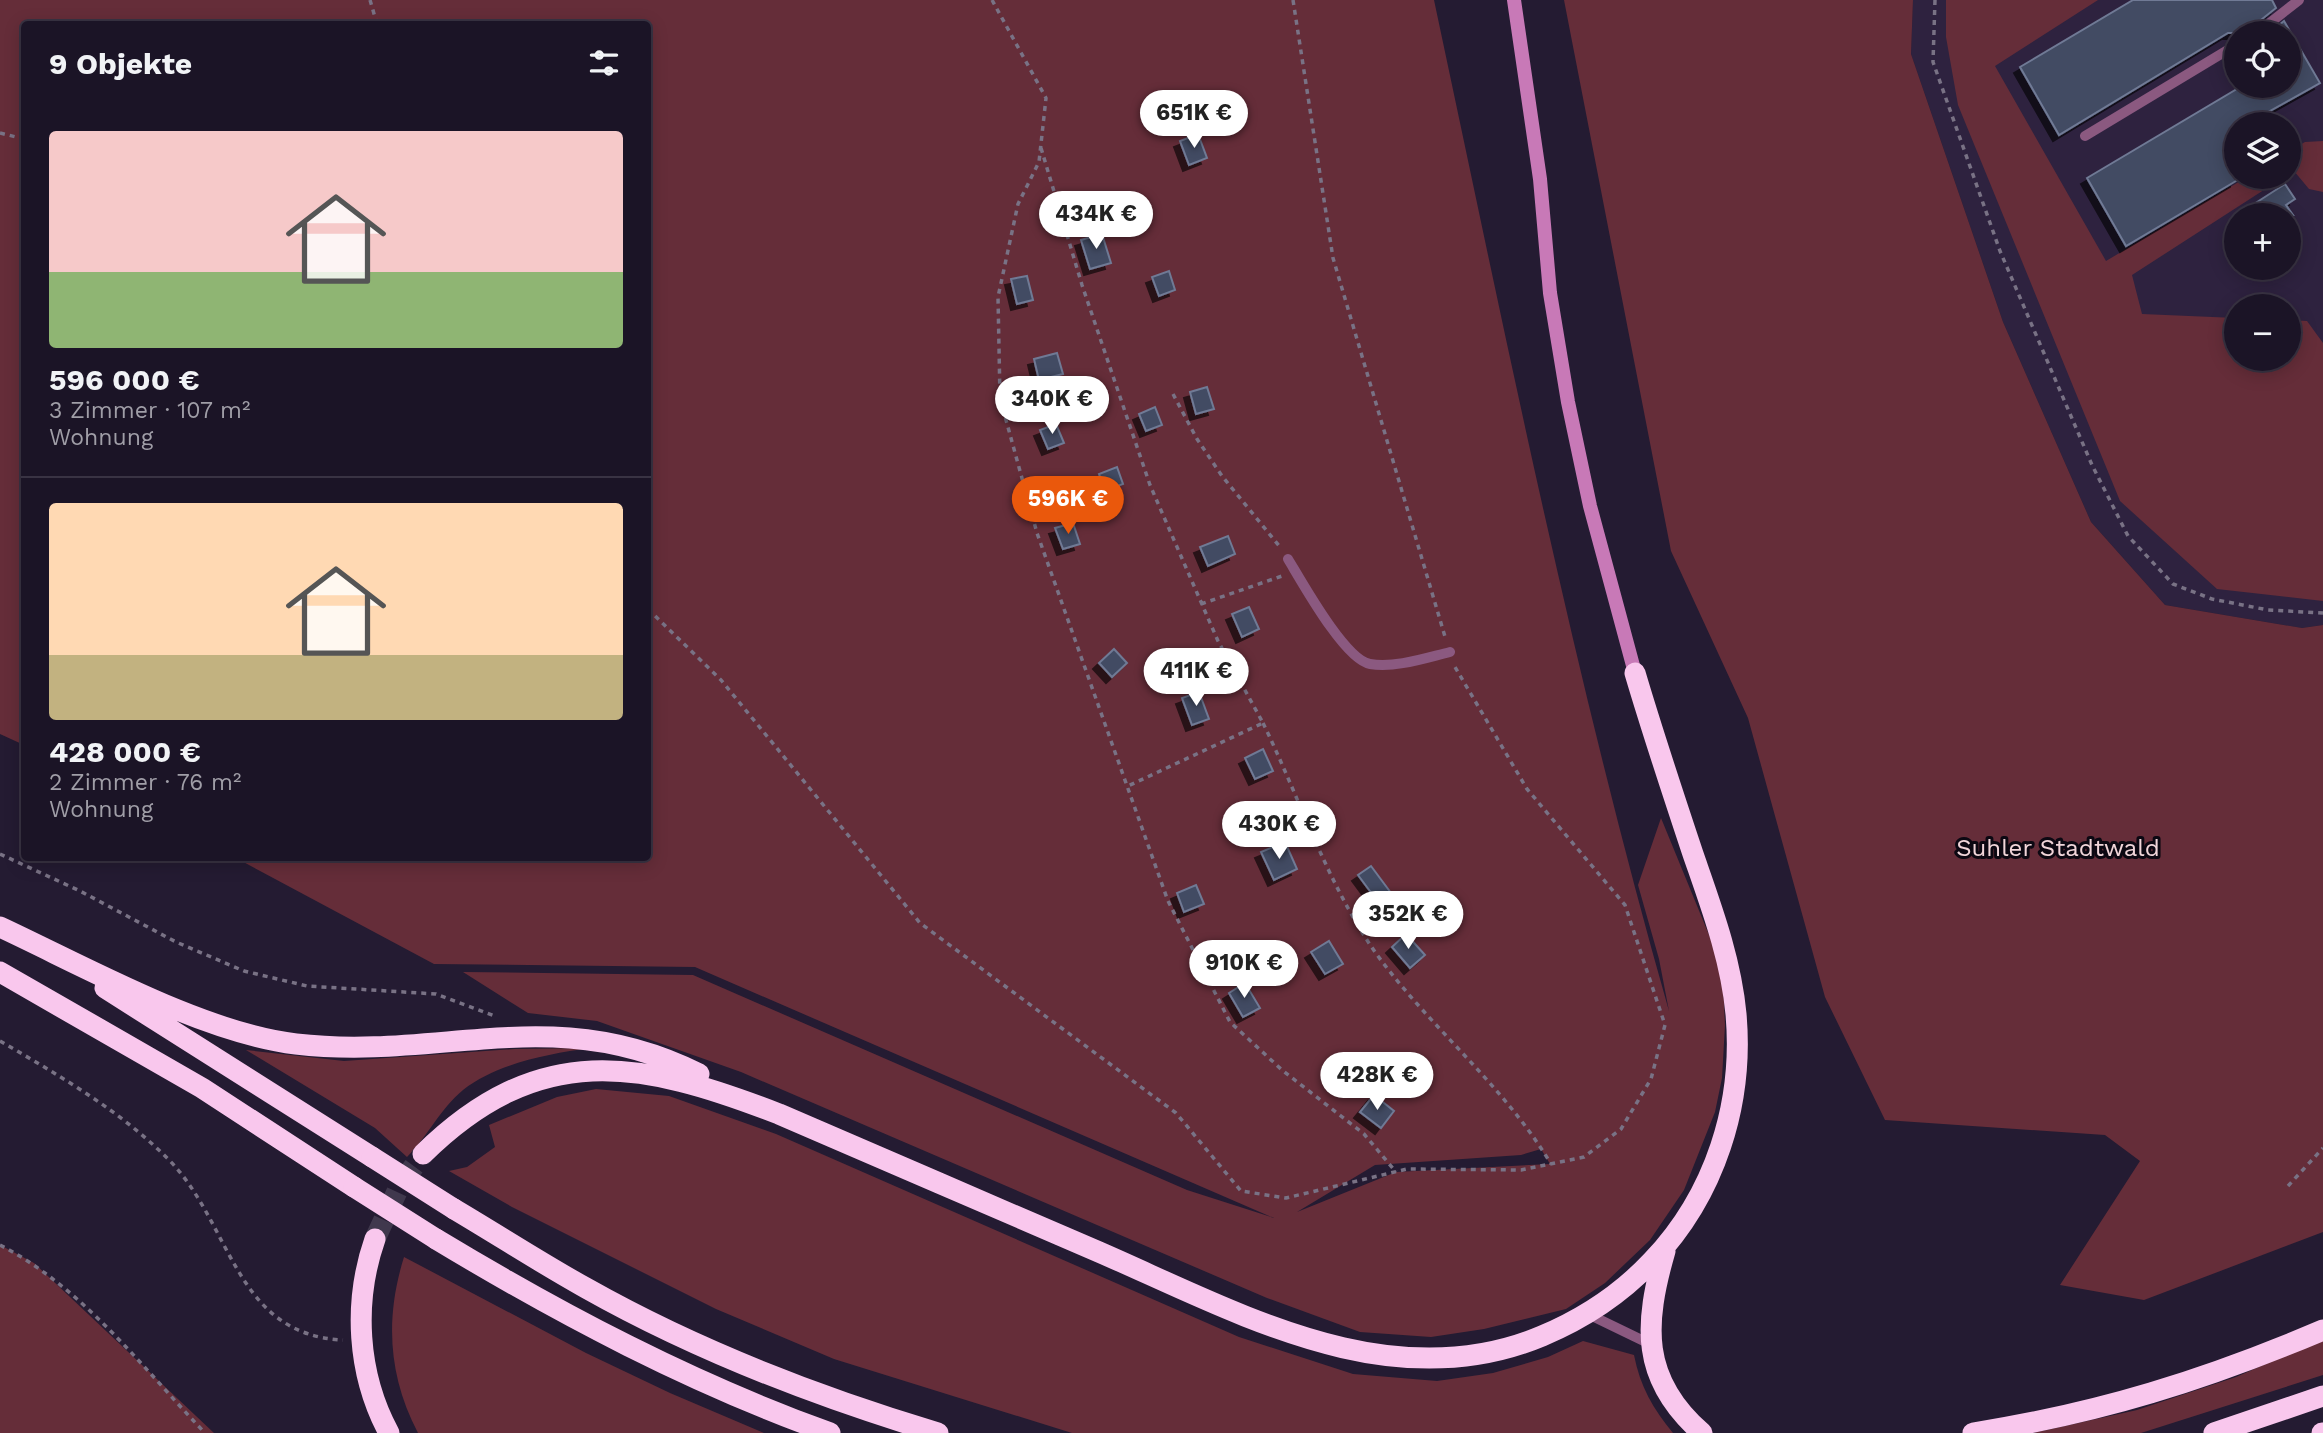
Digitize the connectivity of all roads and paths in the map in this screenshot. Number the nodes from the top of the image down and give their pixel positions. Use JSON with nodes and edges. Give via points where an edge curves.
{"nodes":[{"id":1,"x":370,"y":0,"type":"edge"},
{"id":2,"x":992,"y":0,"type":"edge"},
{"id":3,"x":1293,"y":0,"type":"edge"},
{"id":4,"x":1514,"y":0,"type":"edge"},
{"id":5,"x":1935,"y":0,"type":"edge"},
{"id":6,"x":2299,"y":0,"type":"edge"},
{"id":7,"x":376,"y":21,"type":"edge"},
{"id":8,"x":2272,"y":21,"type":"edge"},
{"id":9,"x":2224,"y":52,"type":"edge"},
{"id":10,"x":0,"y":133,"type":"edge"},
{"id":11,"x":2085,"y":136,"type":"dead end"},
{"id":12,"x":21,"y":138,"type":"edge"},
{"id":13,"x":1041,"y":146,"type":"junction"},
{"id":14,"x":1173,"y":394,"type":"dead end"},
{"id":15,"x":1288,"y":559,"type":"joint"},
{"id":16,"x":1295,"y":571,"type":"junction"},
{"id":17,"x":1201,"y":604,"type":"junction"},
{"id":18,"x":651,"y":612,"type":"edge"},
{"id":19,"x":2323,"y":613,"type":"edge"},
{"id":20,"x":1450,"y":652,"type":"junction"},
{"id":21,"x":1635,"y":673,"type":"joint"},
{"id":22,"x":1263,"y":723,"type":"junction"},
{"id":23,"x":1128,"y":786,"type":"junction"},
{"id":24,"x":0,"y":854,"type":"edge"},
{"id":25,"x":0,"y":928,"type":"edge"},
{"id":26,"x":0,"y":972,"type":"edge"},
{"id":27,"x":503,"y":1020,"type":"dead end"},
{"id":28,"x":0,"y":1041,"type":"edge"},
{"id":29,"x":779,"y":1114,"type":"junction"},
{"id":30,"x":2323,"y":1148,"type":"edge"},
{"id":31,"x":423,"y":1154,"type":"tunnel mouth"},
{"id":32,"x":1551,"y":1164,"type":"junction"},
{"id":33,"x":1396,"y":1172,"type":"junction"},
{"id":34,"x":2288,"y":1186,"type":"dead end"},
{"id":35,"x":375,"y":1239,"type":"tunnel mouth"},
{"id":36,"x":0,"y":1245,"type":"edge"},
{"id":37,"x":1666,"y":1245,"type":"junction"},
{"id":38,"x":1588,"y":1314,"type":"junction"},
{"id":39,"x":2323,"y":1330,"type":"edge"},
{"id":40,"x":362,"y":1340,"type":"junction"},
{"id":41,"x":1650,"y":1344,"type":"junction"},
{"id":42,"x":2323,"y":1396,"type":"edge"},
{"id":43,"x":205,"y":1433,"type":"edge"},
{"id":44,"x":389,"y":1433,"type":"edge"},
{"id":45,"x":830,"y":1433,"type":"edge"},
{"id":46,"x":938,"y":1433,"type":"edge"},
{"id":47,"x":1702,"y":1433,"type":"edge"},
{"id":48,"x":1973,"y":1433,"type":"edge"},
{"id":49,"x":2214,"y":1433,"type":"edge"}],
"edges":[{"from":1,"to":7,"type":"path"},
{"from":2,"to":13,"type":"path","via":[[1046,99]]},
{"from":3,"to":20,"type":"path","via":[[1333,258]]},
{"from":4,"to":21,"type":"main road","via":[[1568,402],[1590,506]]},
{"from":5,"to":19,"type":"path","via":[[1933,62],[1996,239],[2092,465],[2128,536],[2174,584],[2212,599],[2268,610]]},
{"from":6,"to":8,"type":"lane"},
{"from":9,"to":11,"type":"lane"},
{"from":10,"to":12,"type":"path"},
{"from":13,"to":17,"type":"path","via":[[1082,285],[1150,485]]},
{"from":13,"to":23,"type":"path","via":[[1039,162],[1018,204],[999,297],[1000,398],[1037,533]]},
{"from":14,"to":15,"type":"path","via":[[1222,476]]},
{"from":15,"to":16,"type":"lane"},
{"from":16,"to":17,"type":"path"},
{"from":16,"to":20,"type":"lane","via":[[1343,646],[1367,664],[1402,664]]},
{"from":17,"to":22,"type":"path"},
{"from":18,"to":33,"type":"path","via":[[721,680],[920,923],[1175,1113],[1241,1191],[1286,1198]]},
{"from":20,"to":32,"type":"path","via":[[1527,789],[1625,905],[1665,1025],[1650,1079],[1622,1129],[1584,1157]]},
{"from":21,"to":37,"type":"highway","via":[[1718,928],[1737,1021],[1733,1096],[1721,1147],[1703,1188]]},
{"from":22,"to":23,"type":"path"},
{"from":22,"to":32,"type":"path","via":[[1316,846],[1356,922],[1392,974],[1533,1132]]},
{"from":23,"to":33,"type":"path","via":[[1168,901],[1230,1022],[1364,1134]]},
{"from":24,"to":27,"type":"path","via":[[244,971],[307,986],[436,994]]},
{"from":25,"to":29,"type":"highway","via":[[178,1009],[265,1040],[361,1046],[501,1036],[587,1038],[660,1057]]},
{"from":25,"to":46,"type":"highway","bridge":true,"via":[[163,1023],[587,1289],[808,1389]]},
{"from":26,"to":45,"type":"highway","bridge":true,"via":[[202,1088],[436,1240],[597,1332],[679,1372]]},
{"from":28,"to":40,"type":"path","via":[[118,1116],[171,1163],[200,1202],[256,1297],[275,1318],[314,1337]]},
{"from":29,"to":31,"type":"highway","via":[[659,1074],[578,1072],[536,1081],[492,1099]]},
{"from":29,"to":38,"type":"highway","via":[[1230,1309],[1344,1349],[1408,1359],[1475,1355],[1536,1339]]},
{"from":30,"to":34,"type":"path"},
{"from":32,"to":33,"type":"path","via":[[1521,1170]]},
{"from":35,"to":40,"type":"highway","via":[[364,1279]]},
{"from":36,"to":43,"type":"path","via":[[34,1263],[111,1330]]},
{"from":37,"to":38,"type":"highway","via":[[1627,1285]]},
{"from":37,"to":41,"type":"highway","via":[[1653,1301]]},
{"from":38,"to":41,"type":"lane"},
{"from":39,"to":48,"type":"highway","via":[[2232,1368],[2134,1400]]},
{"from":40,"to":44,"type":"highway","via":[[371,1393]]},
{"from":41,"to":47,"type":"highway","via":[[1665,1390]]},
{"from":42,"to":49,"type":"highway"}]}
